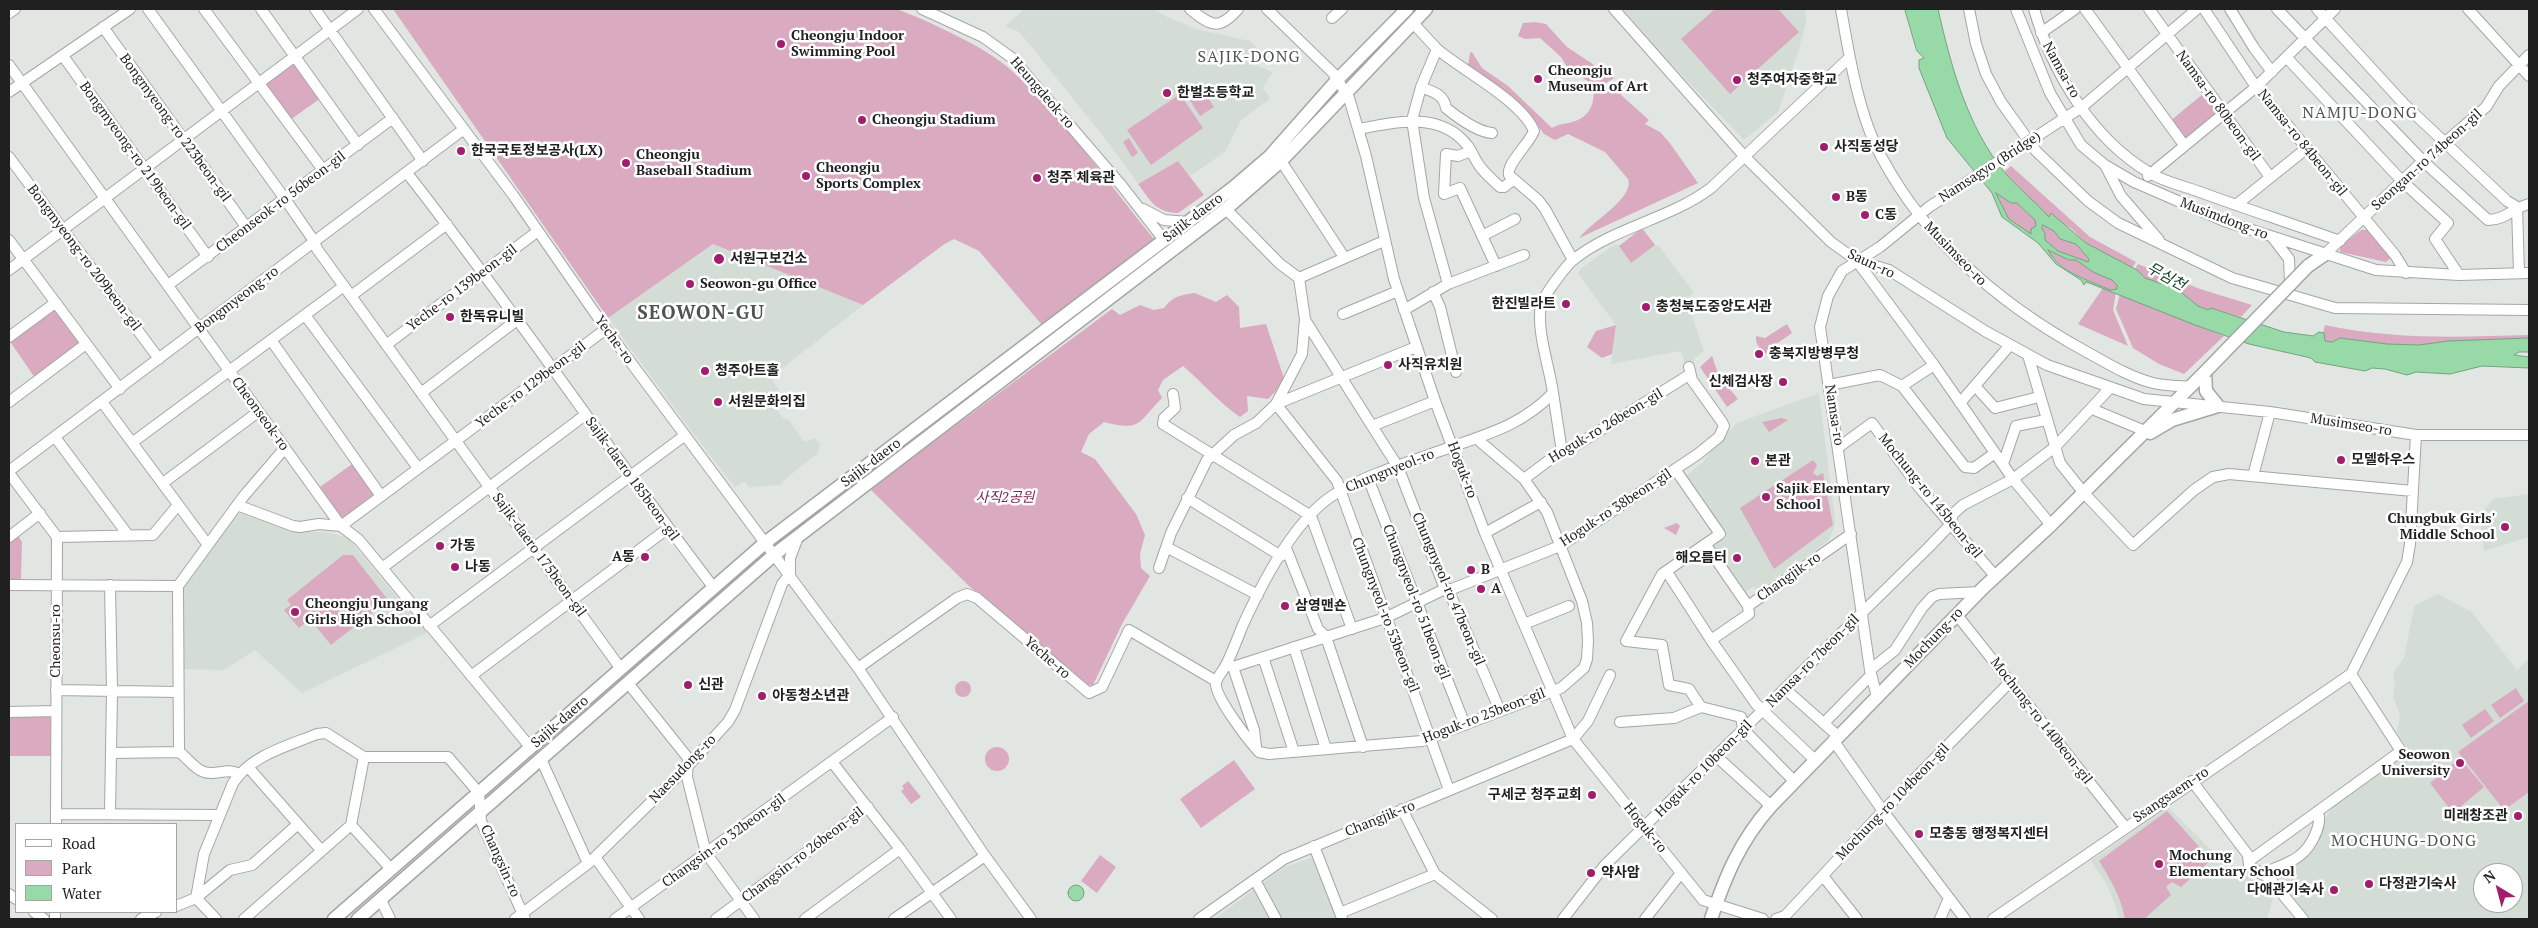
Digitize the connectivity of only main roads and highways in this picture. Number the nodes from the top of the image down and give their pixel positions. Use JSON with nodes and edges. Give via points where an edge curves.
{"nodes":[{"id":1,"x":1407,"y":9,"type":"edge"},
{"id":2,"x":1426,"y":9,"type":"edge"},
{"id":3,"x":2324,"y":255,"type":"road end"},
{"id":4,"x":2205,"y":372,"type":"junction"},
{"id":5,"x":2133,"y":443,"type":"junction"},
{"id":6,"x":479,"y":803,"type":"junction"},
{"id":7,"x":334,"y":919,"type":"edge"},
{"id":8,"x":358,"y":919,"type":"edge"},
{"id":9,"x":1711,"y":919,"type":"edge"}],
"edges":[{"from":1,"to":6,"type":"main road","name":"Sajik-daero","via":[[1338,79],[1270,156],[766,542],[531,748]]},
{"from":2,"to":6,"type":"main road","name":"Sajik-daero","via":[[1281,161],[1226,209],[775,554],[541,759]]},
{"from":3,"to":4,"type":"main road","name":"Mochung-ro","bridge":true,"via":[[2308,266]]},
{"from":4,"to":5,"type":"main road","name":"Mochung-ro"},
{"from":4,"to":5,"type":"main road","via":[[2206,391],[2218,406],[2172,420]]},
{"from":5,"to":9,"type":"main road","name":"Mochung-ro","via":[[1957,615],[1771,806],[1736,854]]},
{"from":6,"to":7,"type":"main road","name":"Sajik-daero","via":[[391,869]]},
{"from":6,"to":8,"type":"main road","name":"Sajik-daero"}]}
